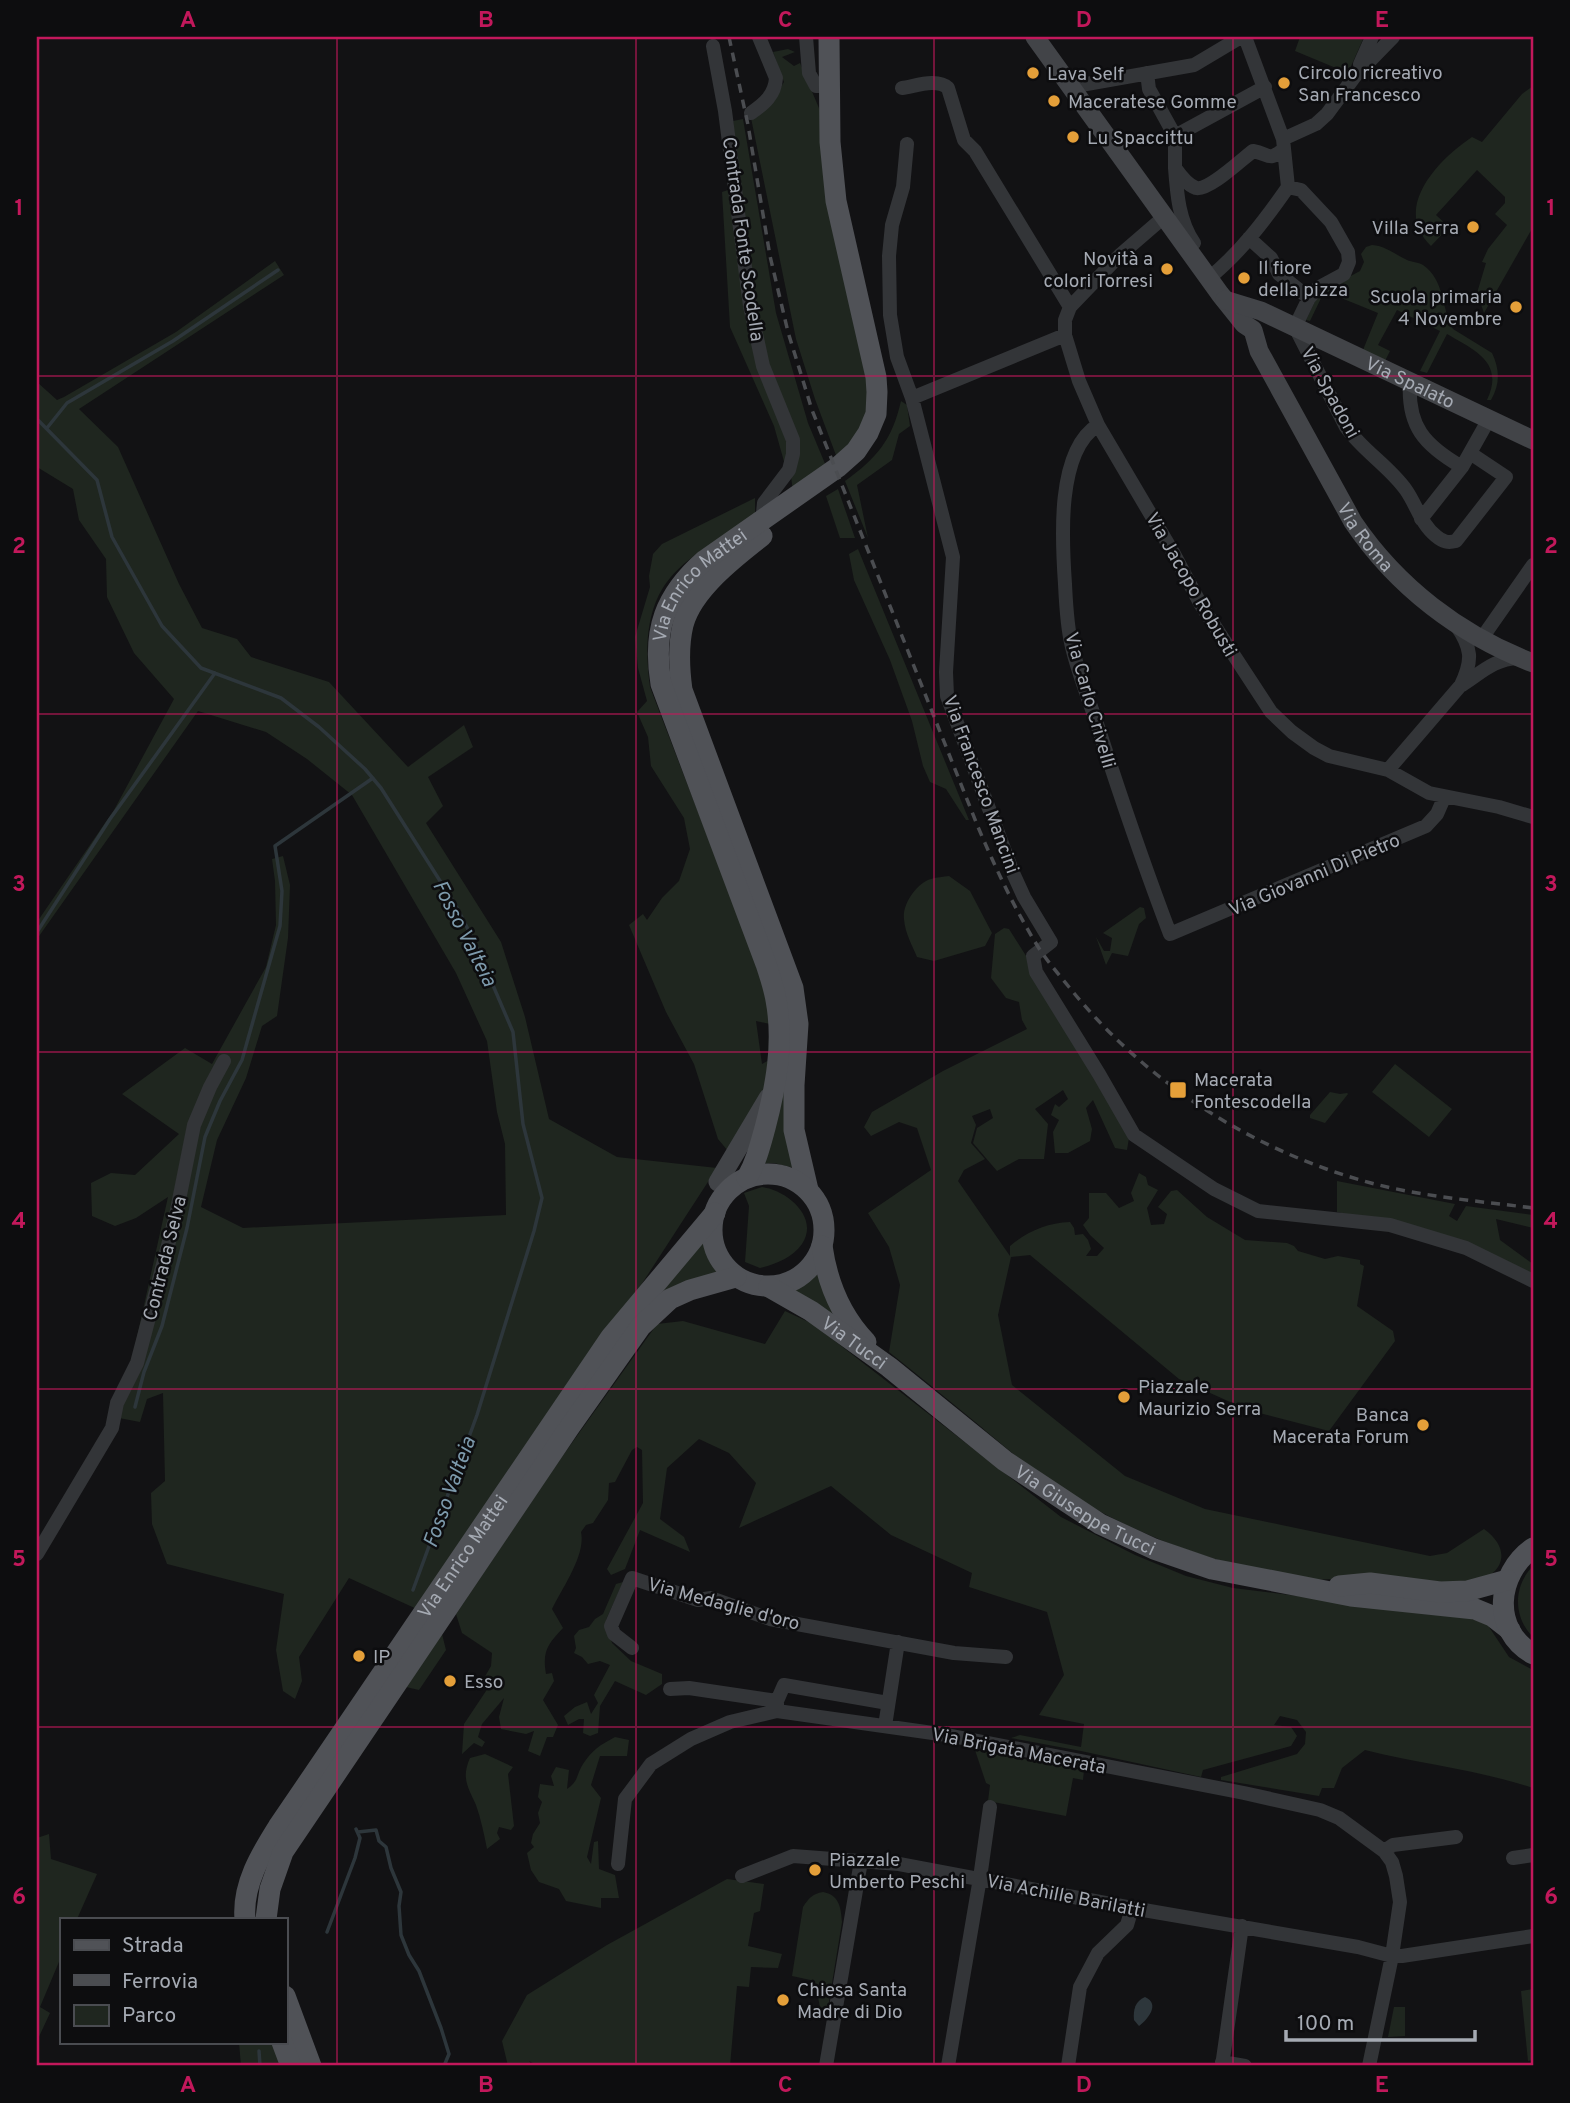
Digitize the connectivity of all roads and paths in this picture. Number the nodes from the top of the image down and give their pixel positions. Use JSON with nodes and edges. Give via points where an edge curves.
{"nodes":[{"id":1,"x":759,"y":37,"type":"edge"},
{"id":2,"x":806,"y":37,"type":"edge"},
{"id":3,"x":829,"y":37,"type":"edge"},
{"id":4,"x":840,"y":37,"type":"edge"},
{"id":5,"x":1035,"y":37,"type":"edge"},
{"id":6,"x":1243,"y":37,"type":"edge"},
{"id":7,"x":1372,"y":37,"type":"edge"},
{"id":8,"x":1393,"y":37,"type":"edge"},
{"id":9,"x":713,"y":46,"type":"dead end"},
{"id":10,"x":1147,"y":73,"type":"junction"},
{"id":11,"x":1355,"y":76,"type":"junction"},
{"id":12,"x":829,"y":86,"type":"junction"},
{"id":13,"x":1265,"y":87,"type":"junction"},
{"id":14,"x":902,"y":88,"type":"dead end"},
{"id":15,"x":1074,"y":90,"type":"junction"},
{"id":16,"x":725,"y":111,"type":"junction"},
{"id":17,"x":1175,"y":136,"type":"junction"},
{"id":18,"x":907,"y":144,"type":"dead end"},
{"id":19,"x":1284,"y":144,"type":"junction"},
{"id":20,"x":1175,"y":169,"type":"junction"},
{"id":21,"x":1288,"y":187,"type":"junction"},
{"id":22,"x":1164,"y":217,"type":"junction"},
{"id":23,"x":1249,"y":238,"type":"junction"},
{"id":24,"x":1212,"y":275,"type":"junction"},
{"id":25,"x":1309,"y":298,"type":"junction"},
{"id":26,"x":1224,"y":300,"type":"junction"},
{"id":27,"x":1070,"y":307,"type":"junction"},
{"id":28,"x":1248,"y":326,"type":"junction"},
{"id":29,"x":1286,"y":326,"type":"junction"},
{"id":30,"x":1065,"y":335,"type":"junction"},
{"id":31,"x":1259,"y":351,"type":"junction"},
{"id":32,"x":1409,"y":381,"type":"junction"},
{"id":33,"x":912,"y":398,"type":"junction"},
{"id":34,"x":1489,"y":419,"type":"junction"},
{"id":35,"x":1098,"y":425,"type":"junction"},
{"id":36,"x":1533,"y":440,"type":"edge"},
{"id":37,"x":1470,"y":453,"type":"junction"},
{"id":38,"x":1462,"y":467,"type":"junction"},
{"id":39,"x":1421,"y":519,"type":"junction"},
{"id":40,"x":765,"y":520,"type":"junction"},
{"id":41,"x":1533,"y":565,"type":"edge"},
{"id":42,"x":1454,"y":622,"type":"junction"},
{"id":43,"x":1482,"y":638,"type":"junction"},
{"id":44,"x":1527,"y":660,"type":"edge"},
{"id":45,"x":1461,"y":685,"type":"junction"},
{"id":46,"x":1388,"y":770,"type":"junction"},
{"id":47,"x":1444,"y":798,"type":"junction"},
{"id":48,"x":1533,"y":817,"type":"edge"},
{"id":49,"x":1170,"y":934,"type":"joint"},
{"id":50,"x":223,"y":1060,"type":"dead end"},
{"id":51,"x":774,"y":1088,"type":"junction"},
{"id":52,"x":729,"y":1190,"type":"junction"},
{"id":53,"x":808,"y":1190,"type":"junction"},
{"id":54,"x":822,"y":1245,"type":"junction"},
{"id":55,"x":1533,"y":1281,"type":"edge"},
{"id":56,"x":753,"y":1283,"type":"junction"},
{"id":57,"x":611,"y":1337,"type":"junction"},
{"id":58,"x":889,"y":1367,"type":"junction"},
{"id":59,"x":1533,"y":1548,"type":"edge"},
{"id":60,"x":37,"y":1553,"type":"edge"},
{"id":61,"x":1507,"y":1580,"type":"junction"},
{"id":62,"x":1316,"y":1589,"type":"junction"},
{"id":63,"x":1510,"y":1630,"type":"junction"},
{"id":64,"x":898,"y":1642,"type":"junction"},
{"id":65,"x":632,"y":1648,"type":"dead end"},
{"id":66,"x":1533,"y":1654,"type":"edge"},
{"id":67,"x":1006,"y":1657,"type":"dead end"},
{"id":68,"x":670,"y":1689,"type":"dead end"},
{"id":69,"x":888,"y":1703,"type":"junction"},
{"id":70,"x":777,"y":1706,"type":"junction"},
{"id":71,"x":886,"y":1726,"type":"junction"},
{"id":72,"x":990,"y":1807,"type":"dead end"},
{"id":73,"x":1456,"y":1837,"type":"dead end"},
{"id":74,"x":1384,"y":1851,"type":"junction"},
{"id":75,"x":1533,"y":1855,"type":"edge"},
{"id":76,"x":1513,"y":1858,"type":"dead end"},
{"id":77,"x":861,"y":1861,"type":"junction"},
{"id":78,"x":618,"y":1864,"type":"dead end"},
{"id":79,"x":742,"y":1876,"type":"dead end"},
{"id":80,"x":980,"y":1878,"type":"junction"},
{"id":81,"x":1132,"y":1908,"type":"junction"},
{"id":82,"x":245,"y":1918,"type":"edge"},
{"id":83,"x":266,"y":1918,"type":"edge"},
{"id":84,"x":1242,"y":1926,"type":"junction"},
{"id":85,"x":1533,"y":1936,"type":"edge"},
{"id":86,"x":1392,"y":1956,"type":"junction"},
{"id":87,"x":287,"y":2001,"type":"edge"},
{"id":88,"x":283,"y":2044,"type":"edge"},
{"id":89,"x":1222,"y":2064,"type":"edge"},
{"id":90,"x":291,"y":2066,"type":"edge"},
{"id":91,"x":311,"y":2066,"type":"edge"},
{"id":92,"x":825,"y":2066,"type":"edge"},
{"id":93,"x":948,"y":2066,"type":"edge"},
{"id":94,"x":1068,"y":2066,"type":"edge"},
{"id":95,"x":1245,"y":2066,"type":"edge"},
{"id":96,"x":1369,"y":2066,"type":"edge"}],
"edges":[{"from":1,"to":16,"type":"street","via":[[775,86],[767,100],[747,115]]},
{"from":2,"to":12,"type":"street","via":[[809,73],[816,86]]},
{"from":3,"to":12,"type":"main road","name":"Via Enrico Mattei"},
{"from":4,"to":53,"type":"main road","name":"Via Enrico Mattei","via":[[839,154],[866,311],[886,389],[884,416],[870,446],[706,585],[683,624],[679,656],[682,690],[793,988],[798,1024],[794,1130]]},
{"from":5,"to":15,"type":"main road","name":"Via Roma"},
{"from":6,"to":10,"type":"street","via":[[1194,65]]},
{"from":6,"to":13,"type":"street"},
{"from":7,"to":11,"type":"street"},
{"from":8,"to":11,"type":"street"},
{"from":9,"to":16,"type":"street","name":"Contrada Fonte Scodella"},
{"from":10,"to":15,"type":"street"},
{"from":10,"to":17,"type":"street","via":[[1149,89]]},
{"from":11,"to":19,"type":"street","via":[[1327,114]]},
{"from":12,"to":40,"type":"main road","name":"Via Enrico Mattei","via":[[836,201],[876,377],[876,414],[856,451]]},
{"from":13,"to":17,"type":"street"},
{"from":13,"to":19,"type":"street"},
{"from":14,"to":27,"type":"street","via":[[943,83],[948,88],[964,140]]},
{"from":15,"to":22,"type":"main road","name":"Via Roma"},
{"from":16,"to":40,"type":"street","name":"Contrada Fonte Scodella","via":[[750,306],[763,366],[793,440],[789,470],[764,503]]},
{"from":17,"to":20,"type":"street"},
{"from":18,"to":33,"type":"street","name":"Via Francesco Mancini","via":[[903,187],[892,225],[890,315],[897,357]]},
{"from":19,"to":20,"type":"street","via":[[1274,157],[1253,151],[1206,187],[1196,188]]},
{"from":19,"to":21,"type":"street"},
{"from":20,"to":24,"type":"street","via":[[1185,230]]},
{"from":21,"to":23,"type":"street"},
{"from":21,"to":25,"type":"street","via":[[1301,190],[1331,222],[1348,252],[1344,274]]},
{"from":22,"to":24,"type":"main road","name":"Via Roma"},
{"from":22,"to":27,"type":"street","via":[[1120,254]]},
{"from":23,"to":24,"type":"street"},
{"from":23,"to":25,"type":"street","via":[[1271,258],[1279,274]]},
{"from":24,"to":26,"type":"main road","name":"Via Roma"},
{"from":25,"to":29,"type":"street"},
{"from":26,"to":28,"type":"main road","name":"Via Roma"},
{"from":26,"to":29,"type":"main road","name":"Via Spalato","via":[[1261,311]]},
{"from":27,"to":30,"type":"street","name":"Via Jacopo Robusti"},
{"from":28,"to":29,"type":"main road","name":"Via Spalato"},
{"from":28,"to":31,"type":"main road","name":"Via Roma"},
{"from":29,"to":31,"type":"main road","via":[[1266,334]]},
{"from":29,"to":32,"type":"main road","name":"Via Spalato"},
{"from":29,"to":39,"type":"street","name":"Via Spadoni","via":[[1356,442],[1407,491]]},
{"from":30,"to":33,"type":"street"},
{"from":30,"to":35,"type":"street","name":"Via Jacopo Robusti"},
{"from":31,"to":42,"type":"main road","name":"Via Roma","via":[[1365,540],[1419,598]]},
{"from":32,"to":34,"type":"main road","name":"Via Spalato"},
{"from":32,"to":38,"type":"street","via":[[1416,429],[1444,457]]},
{"from":33,"to":55,"type":"street","name":"Via Francesco Mancini","via":[[953,557],[947,696],[1013,873],[1051,942],[1032,956],[1035,972],[1134,1135],[1214,1189],[1258,1211],[1390,1225],[1466,1248]]},
{"from":34,"to":36,"type":"main road","name":"Via Spalato"},
{"from":34,"to":37,"type":"street"},
{"from":35,"to":46,"type":"street","name":"Via Jacopo Robusti","via":[[1200,605],[1270,712],[1329,756]]},
{"from":35,"to":49,"type":"street","name":"Via Carlo Crivelli","via":[[1088,430],[1076,450],[1062,516],[1072,646]]},
{"from":37,"to":38,"type":"street"},
{"from":37,"to":39,"type":"street","name":"Via Spadoni","via":[[1506,477],[1456,541],[1438,538]]},
{"from":38,"to":39,"type":"street"},
{"from":40,"to":51,"type":"main road","name":"Via Enrico Mattei","via":[[687,576],[666,610],[657,650],[661,684],[776,1000],[779,1059]]},
{"from":41,"to":43,"type":"street"},
{"from":42,"to":43,"type":"main road","name":"Via Roma"},
{"from":42,"to":45,"type":"street","via":[[1470,656]]},
{"from":43,"to":44,"type":"main road","name":"Via Roma"},
{"from":44,"to":45,"type":"street","via":[[1496,662]]},
{"from":45,"to":46,"type":"street"},
{"from":46,"to":47,"type":"street","name":"Via Jacopo Robusti"},
{"from":47,"to":48,"type":"street","name":"Via Jacopo Robusti"},
{"from":47,"to":49,"type":"street","name":"Via Giovanni Di Pietro","via":[[1426,826]]},
{"from":50,"to":60,"type":"street","name":"Contrada Selva","via":[[194,1125],[137,1363],[117,1403],[112,1428]]},
{"from":51,"to":52,"type":"main road","via":[[732,1161]]},
{"from":51,"to":52,"type":"main road","name":"Via Enrico Mattei","via":[[755,1165]]},
{"from":52,"to":53,"type":"main road","via":[[757,1175],[778,1175]]},
{"from":52,"to":56,"type":"main road","via":[[712,1227],[714,1247],[722,1263]]},
{"from":52,"to":57,"type":"main road","name":"Via Enrico Mattei"},
{"from":52,"to":57,"type":"main road"},
{"from":53,"to":54,"type":"main road","via":[[824,1221]]},
{"from":54,"to":56,"type":"main road","via":[[801,1276],[785,1284]]},
{"from":54,"to":58,"type":"main road","name":"Via Tucci","via":[[828,1278],[842,1308]]},
{"from":56,"to":58,"type":"main road","name":"Via Tucci","via":[[811,1311]]},
{"from":56,"to":83,"type":"main road","name":"Via Enrico Mattei","via":[[670,1298],[641,1326],[283,1852]]},
{"from":57,"to":82,"type":"main road","name":"Via Enrico Mattei","via":[[262,1852],[250,1880]]},
{"from":58,"to":62,"type":"main road","name":"Via Giuseppe Tucci","via":[[1005,1461],[1100,1524],[1212,1569]]},
{"from":59,"to":61,"type":"main road"},
{"from":61,"to":62,"type":"main road","name":"Via Giuseppe Tucci","via":[[1467,1591],[1370,1583]]},
{"from":61,"to":63,"type":"main road","via":[[1503,1605]]},
{"from":62,"to":63,"type":"main road","name":"Via Giuseppe Tucci","via":[[1475,1609]]},
{"from":63,"to":66,"type":"main road","name":"Via Giuseppe Tucci"},
{"from":64,"to":65,"type":"street","name":"Via Medaglie d'oro","via":[[770,1619],[632,1578],[611,1626]]},
{"from":64,"to":67,"type":"street","name":"Via Medaglie d'oro"},
{"from":64,"to":69,"type":"street"},
{"from":68,"to":70,"type":"street","via":[[689,1688]]},
{"from":69,"to":70,"type":"street","via":[[784,1685]]},
{"from":69,"to":71,"type":"street"},
{"from":70,"to":71,"type":"street","name":"Via Brigata Macerata"},
{"from":70,"to":78,"type":"street","name":"Via Brigata Macerata","via":[[691,1739],[651,1764],[625,1799]]},
{"from":71,"to":74,"type":"street","name":"Via Brigata Macerata","via":[[1320,1810],[1339,1818]]},
{"from":72,"to":80,"type":"street"},
{"from":73,"to":74,"type":"street","via":[[1392,1845]]},
{"from":74,"to":86,"type":"street","via":[[1392,1862],[1400,1902]]},
{"from":75,"to":76,"type":"street"},
{"from":77,"to":79,"type":"street","name":"Via Achille Barilatti","via":[[793,1856]]},
{"from":77,"to":80,"type":"street","name":"Via Achille Barilatti"},
{"from":77,"to":92,"type":"street"},
{"from":80,"to":81,"type":"street","name":"Via Achille Barilatti"},
{"from":80,"to":93,"type":"street"},
{"from":81,"to":84,"type":"street","name":"Via Achille Barilatti"},
{"from":81,"to":94,"type":"street","via":[[1127,1925],[1098,1953],[1080,1987]]},
{"from":84,"to":86,"type":"street","name":"Via Achille Barilatti"},
{"from":84,"to":89,"type":"street"},
{"from":85,"to":86,"type":"street"},
{"from":86,"to":96,"type":"street"},
{"from":87,"to":91,"type":"main road"},
{"from":88,"to":90,"type":"main road"},
{"from":89,"to":95,"type":"street"}]}
